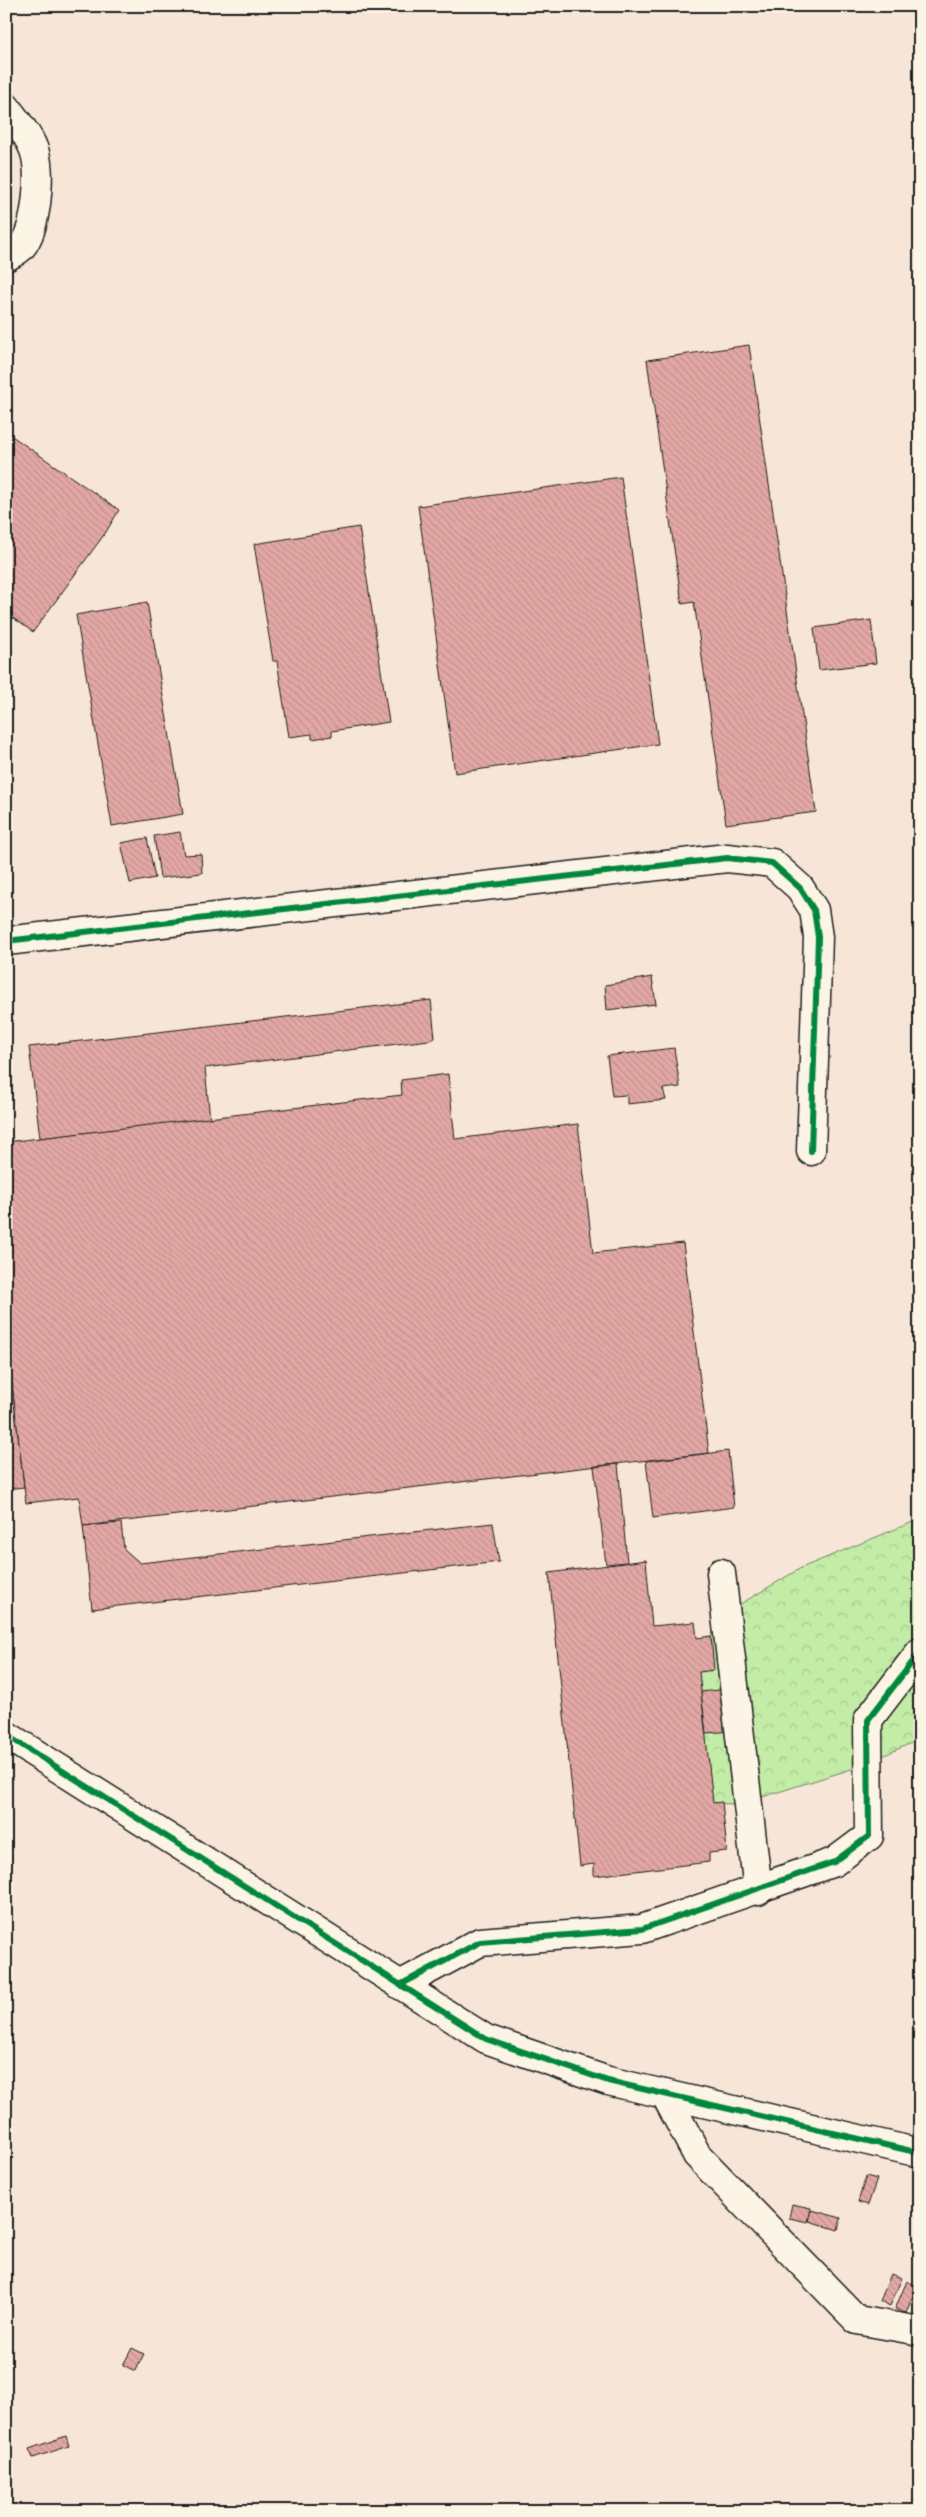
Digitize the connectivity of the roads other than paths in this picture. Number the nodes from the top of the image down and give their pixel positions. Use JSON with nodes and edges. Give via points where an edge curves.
{"nodes":[{"id":1,"x":6,"y":107,"type":"edge"},
{"id":2,"x":6,"y":257,"type":"edge"},
{"id":3,"x":6,"y":941,"type":"edge"},
{"id":4,"x":811,"y":1151,"type":"dead end"},
{"id":5,"x":721,"y":1573,"type":"dead end"},
{"id":6,"x":920,"y":1652,"type":"edge"},
{"id":7,"x":6,"y":1734,"type":"edge"},
{"id":8,"x":758,"y":1890,"type":"junction"},
{"id":9,"x":400,"y":1985,"type":"junction"},
{"id":10,"x":664,"y":2094,"type":"junction"},
{"id":11,"x":920,"y":2153,"type":"edge"},
{"id":12,"x":920,"y":2331,"type":"edge"}],
"edges":[{"from":1,"to":2,"type":"street","via":[[35,152],[37,186],[32,223],[22,247]]},
{"from":3,"to":4,"type":"street","via":[[727,858],[772,863],[800,888],[814,910],[818,937]]},
{"from":5,"to":8,"type":"street"},
{"from":6,"to":8,"type":"street","via":[[868,1720],[868,1836],[834,1862]]},
{"from":7,"to":9,"type":"street"},
{"from":8,"to":9,"type":"street","via":[[642,1929],[480,1942]]},
{"from":9,"to":10,"type":"street","via":[[486,2039],[608,2081]]},
{"from":10,"to":11,"type":"street"},
{"from":10,"to":12,"type":"street","via":[[697,2155],[857,2320]]}]}
